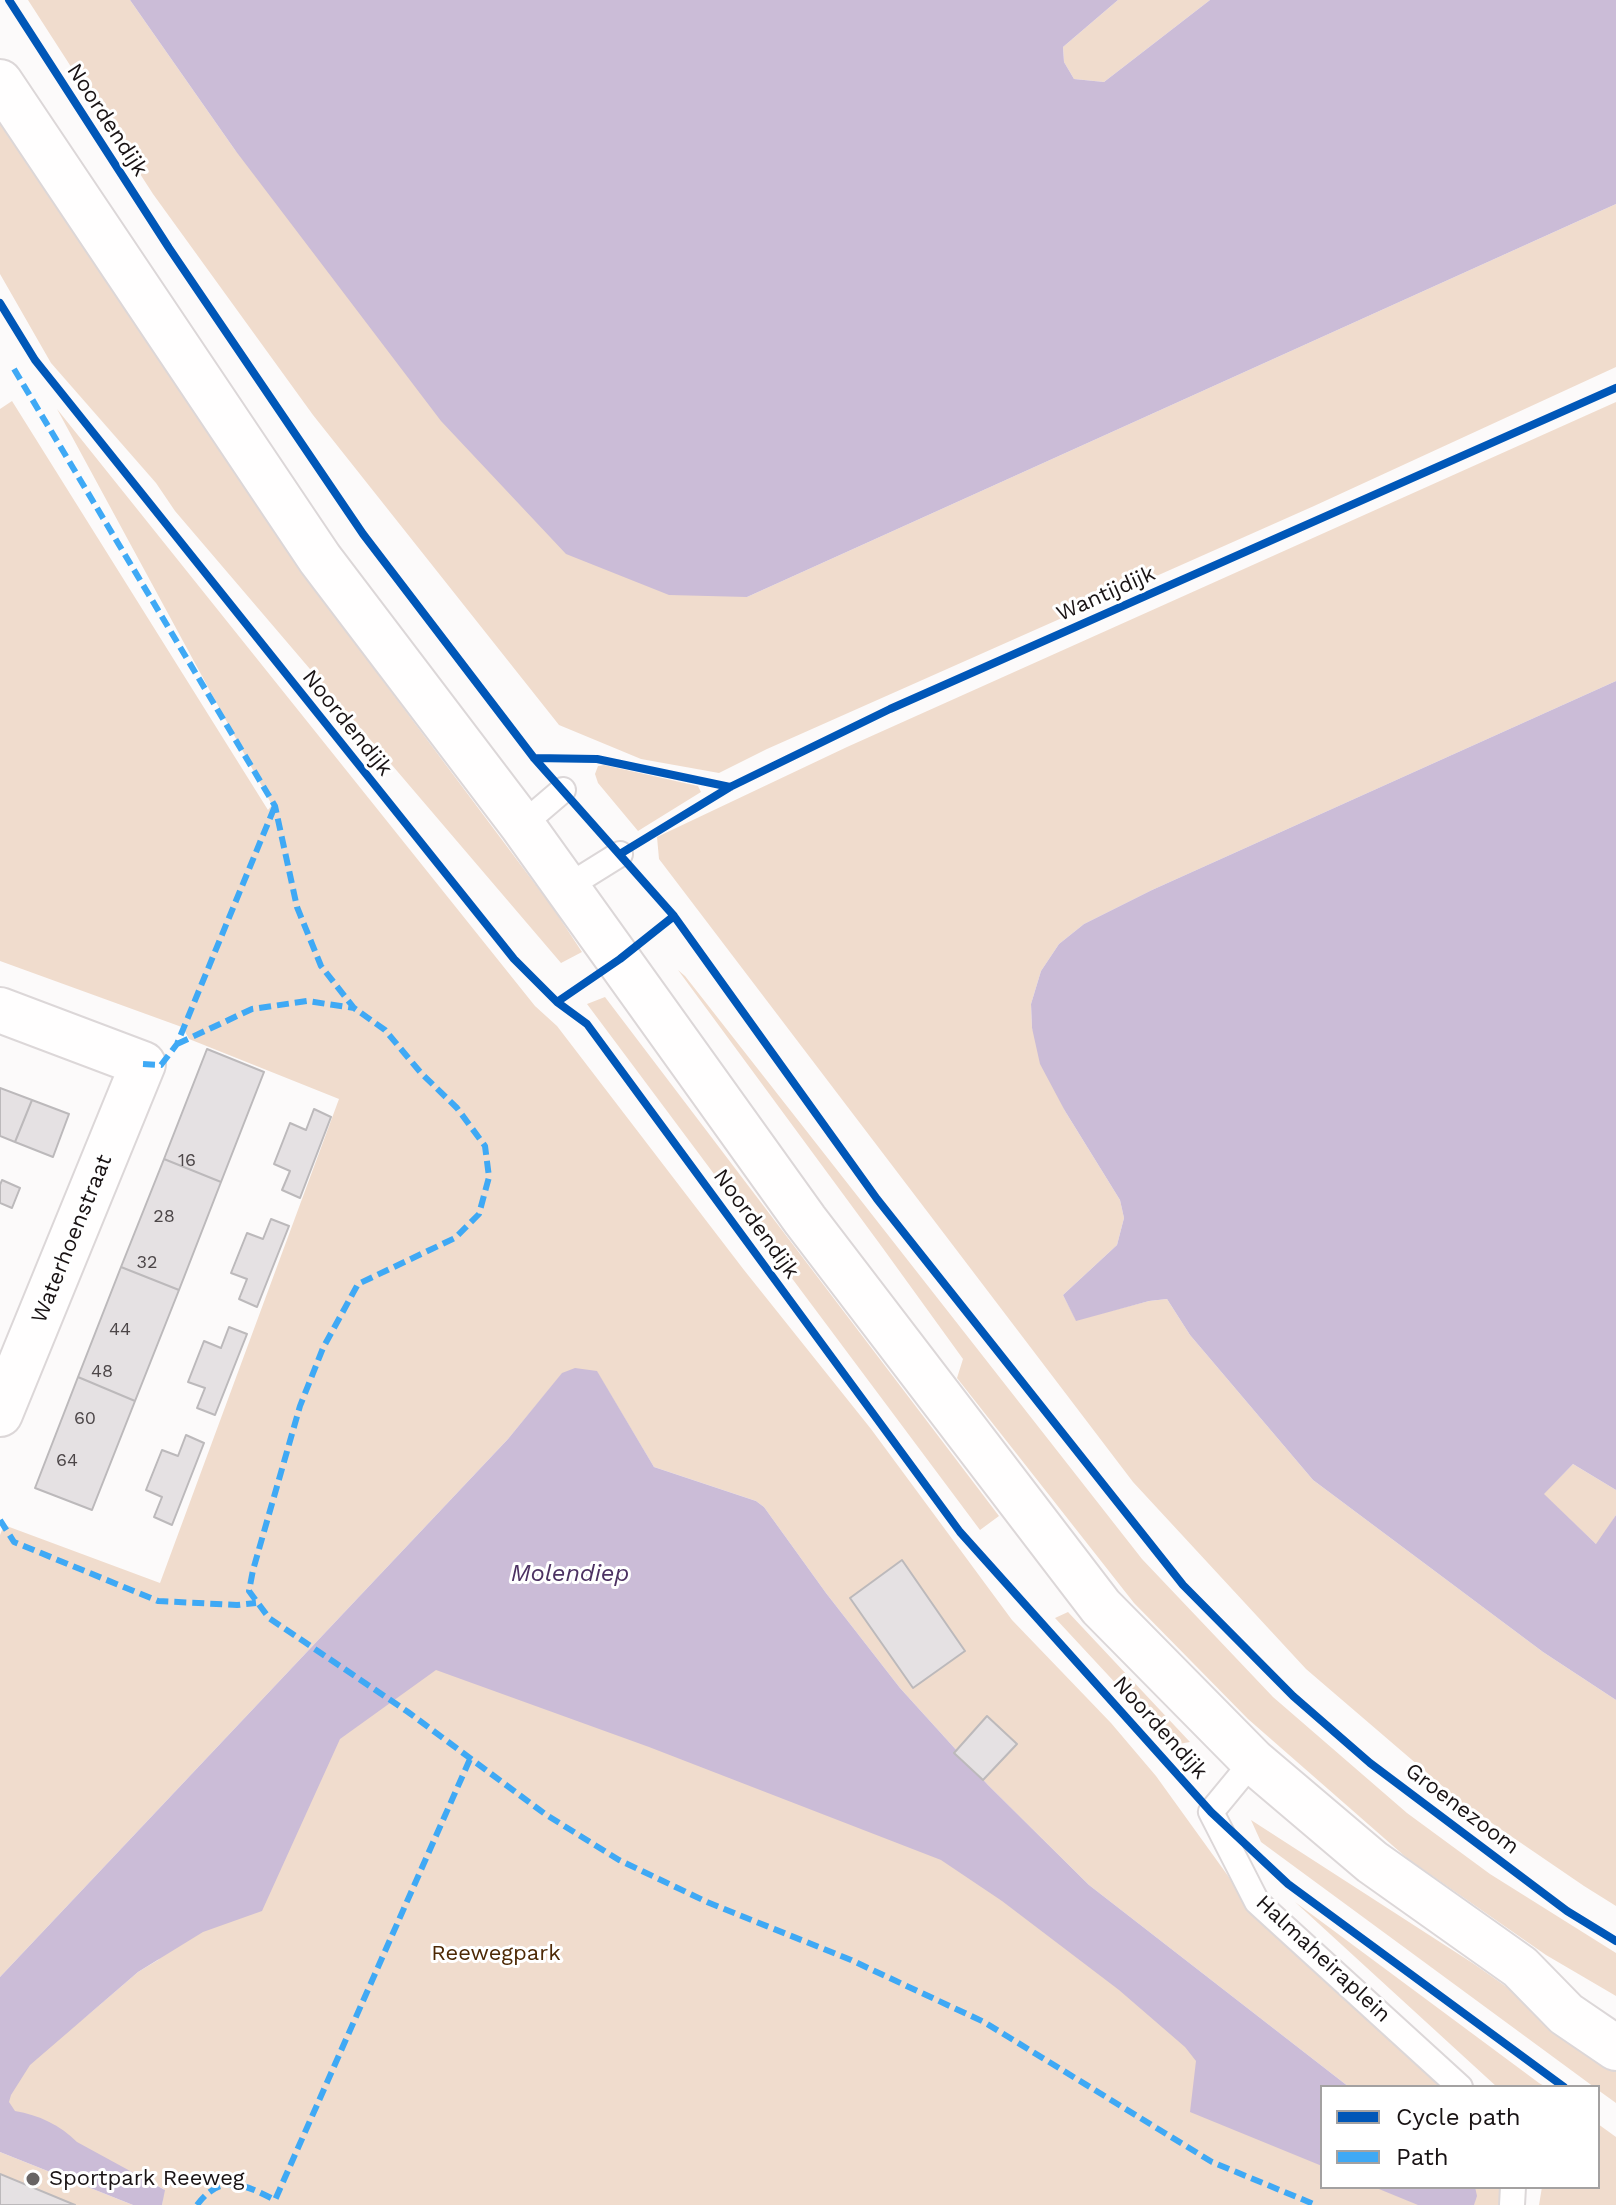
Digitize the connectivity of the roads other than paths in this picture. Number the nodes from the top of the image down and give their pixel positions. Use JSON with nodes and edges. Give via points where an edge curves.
{"nodes":[{"id":1,"x":0,"y":82,"type":"edge"},
{"id":2,"x":563,"y":790,"type":"dead end"},
{"id":3,"x":522,"y":825,"type":"junction"},
{"id":4,"x":620,"y":854,"type":"dead end"},
{"id":5,"x":567,"y":887,"type":"junction"},
{"id":6,"x":0,"y":1010,"type":"edge"},
{"id":7,"x":0,"y":1414,"type":"edge"},
{"id":8,"x":1253,"y":1761,"type":"junction"},
{"id":9,"x":1211,"y":1812,"type":"joint"},
{"id":10,"x":1520,"y":1967,"type":"junction"},
{"id":11,"x":1616,"y":2016,"type":"edge"},
{"id":12,"x":1616,"y":2048,"type":"edge"},
{"id":13,"x":1458,"y":2085,"type":"edge"}],
"edges":[{"from":1,"to":3,"type":"street","name":"Noordendijk","via":[[320,559]]},
{"from":2,"to":3,"type":"lane"},
{"from":3,"to":5,"type":"street","name":"Noordendijk"},
{"from":4,"to":5,"type":"lane"},
{"from":5,"to":8,"type":"street","name":"Noordendijk","via":[[805,1220],[1101,1607]]},
{"from":6,"to":7,"type":"street","name":"Waterhoenstraat","via":[[143,1064]]},
{"from":8,"to":9,"type":"lane","name":"Noordendijk"},
{"from":8,"to":10,"type":"street","via":[[1372,1862]]},
{"from":9,"to":13,"type":"lane","name":"Halmaheiraplein","via":[[1257,1902]]},
{"from":10,"to":11,"type":"street","via":[[1582,1994]]},
{"from":10,"to":12,"type":"street","via":[[1566,2014]]}]}
